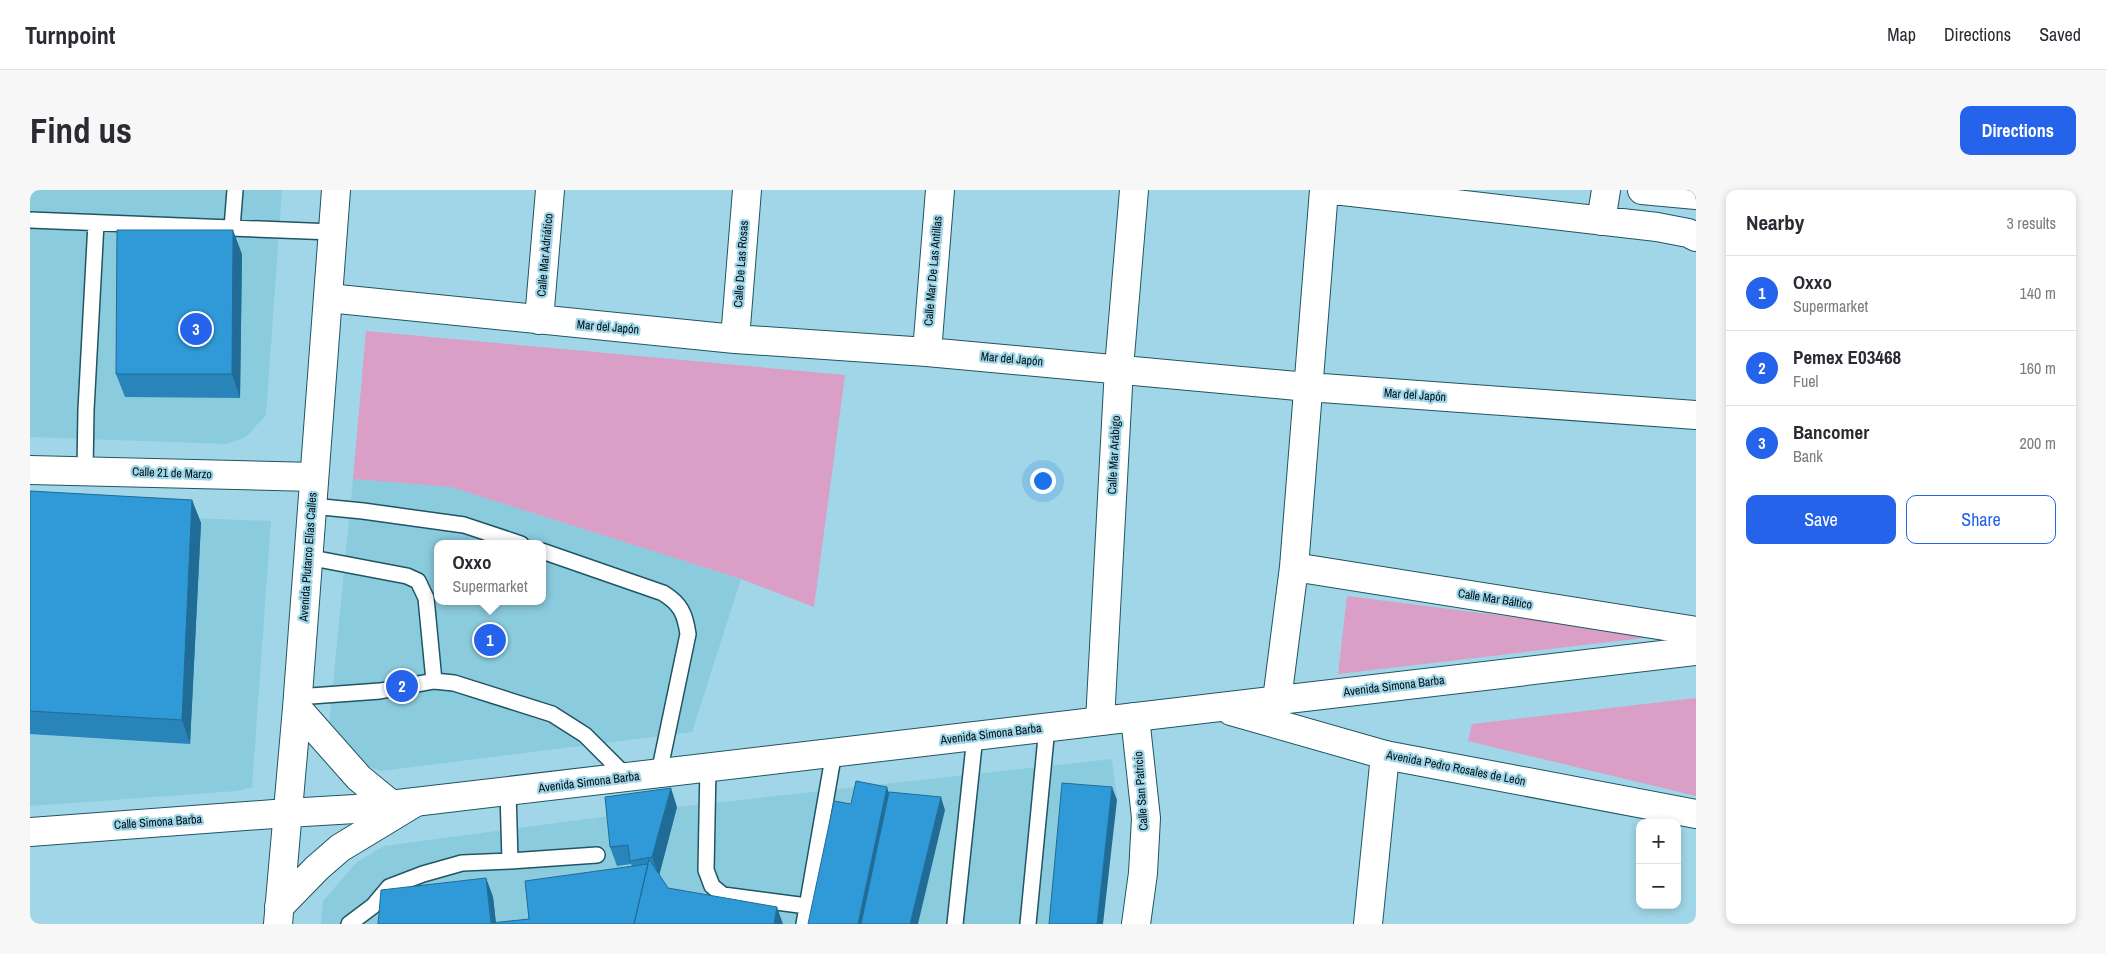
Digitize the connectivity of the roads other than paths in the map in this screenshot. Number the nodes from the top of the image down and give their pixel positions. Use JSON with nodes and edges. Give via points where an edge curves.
{"nodes":[{"id":1,"x":235,"y":190,"type":"edge"},
{"id":2,"x":336,"y":190,"type":"edge"},
{"id":3,"x":550,"y":190,"type":"edge"},
{"id":4,"x":747,"y":190,"type":"edge"},
{"id":5,"x":940,"y":190,"type":"edge"},
{"id":6,"x":1134,"y":190,"type":"edge"},
{"id":7,"x":1324,"y":190,"type":"edge"},
{"id":8,"x":1334,"y":190,"type":"edge"},
{"id":9,"x":1606,"y":190,"type":"edge"},
{"id":10,"x":1642,"y":190,"type":"edge"},
{"id":11,"x":1696,"y":195,"type":"edge"},
{"id":12,"x":1527,"y":202,"type":"edge"},
{"id":13,"x":30,"y":220,"type":"edge"},
{"id":14,"x":1601,"y":221,"type":"junction"},
{"id":15,"x":96,"y":223,"type":"junction"},
{"id":16,"x":232,"y":228,"type":"junction"},
{"id":17,"x":333,"y":232,"type":"junction"},
{"id":18,"x":1696,"y":237,"type":"edge"},
{"id":19,"x":328,"y":298,"type":"junction"},
{"id":20,"x":539,"y":320,"type":"junction"},
{"id":21,"x":735,"y":339,"type":"junction"},
{"id":22,"x":926,"y":352,"type":"junction"},
{"id":23,"x":1119,"y":368,"type":"junction"},
{"id":24,"x":1308,"y":387,"type":"junction"},
{"id":25,"x":1696,"y":415,"type":"edge"},
{"id":26,"x":30,"y":470,"type":"edge"},
{"id":27,"x":85,"y":471,"type":"junction"},
{"id":28,"x":314,"y":476,"type":"junction"},
{"id":29,"x":312,"y":506,"type":"junction"},
{"id":30,"x":509,"y":540,"type":"edge"},
{"id":31,"x":546,"y":552,"type":"edge"},
{"id":32,"x":307,"y":557,"type":"junction"},
{"id":33,"x":1294,"y":567,"type":"junction"},
{"id":34,"x":1696,"y":631,"type":"edge"},
{"id":35,"x":1696,"y":651,"type":"edge"},
{"id":36,"x":434,"y":681,"type":"junction"},
{"id":37,"x":1277,"y":700,"type":"junction"},
{"id":38,"x":297,"y":703,"type":"junction"},
{"id":39,"x":1220,"y":707,"type":"junction"},
{"id":40,"x":1135,"y":717,"type":"junction"},
{"id":41,"x":1100,"y":721,"type":"junction"},
{"id":42,"x":1047,"y":727,"type":"junction"},
{"id":43,"x":975,"y":736,"type":"junction"},
{"id":44,"x":834,"y":752,"type":"junction"},
{"id":45,"x":1385,"y":755,"type":"junction"},
{"id":46,"x":708,"y":767,"type":"junction"},
{"id":47,"x":658,"y":773,"type":"junction"},
{"id":48,"x":627,"y":777,"type":"junction"},
{"id":49,"x":508,"y":791,"type":"junction"},
{"id":50,"x":404,"y":804,"type":"junction"},
{"id":51,"x":287,"y":813,"type":"junction"},
{"id":52,"x":1696,"y":814,"type":"edge"},
{"id":53,"x":30,"y":832,"type":"edge"},
{"id":54,"x":597,"y":855,"type":"dead end"},
{"id":55,"x":510,"y":861,"type":"junction"},
{"id":56,"x":807,"y":906,"type":"junction"},
{"id":57,"x":279,"y":916,"type":"edge"},
{"id":58,"x":349,"y":924,"type":"edge"},
{"id":59,"x":804,"y":924,"type":"edge"},
{"id":60,"x":955,"y":924,"type":"edge"},
{"id":61,"x":1028,"y":924,"type":"edge"},
{"id":62,"x":1136,"y":924,"type":"edge"},
{"id":63,"x":1368,"y":924,"type":"edge"}],
"edges":[{"from":1,"to":16,"type":"lane"},
{"from":2,"to":17,"type":"street","name":"Avenida Plutarco Elías Calles"},
{"from":3,"to":20,"type":"street","name":"Calle Mar Adriático"},
{"from":4,"to":21,"type":"street","name":"Calle De Las Rosas"},
{"from":5,"to":22,"type":"street","name":"Calle Mar De Las Antillas"},
{"from":6,"to":23,"type":"street","name":"Calle Mar Arábigo"},
{"from":7,"to":24,"type":"street"},
{"from":8,"to":12,"type":"street"},
{"from":9,"to":14,"type":"street"},
{"from":10,"to":11,"type":"street"},
{"from":12,"to":14,"type":"street"},
{"from":13,"to":15,"type":"lane"},
{"from":14,"to":18,"type":"street","via":[[1657,227]]},
{"from":15,"to":16,"type":"lane"},
{"from":15,"to":27,"type":"lane"},
{"from":16,"to":17,"type":"lane"},
{"from":17,"to":19,"type":"street","name":"Avenida Plutarco Elías Calles"},
{"from":19,"to":20,"type":"street","name":"Mar del Japón"},
{"from":19,"to":28,"type":"street","name":"Avenida Plutarco Elías Calles"},
{"from":20,"to":21,"type":"street","name":"Mar del Japón"},
{"from":21,"to":22,"type":"street","name":"Mar del Japón"},
{"from":22,"to":23,"type":"street","name":"Mar del Japón"},
{"from":23,"to":24,"type":"street","name":"Mar del Japón"},
{"from":23,"to":41,"type":"street","name":"Calle Mar Arábigo"},
{"from":24,"to":25,"type":"street","name":"Mar del Japón"},
{"from":24,"to":33,"type":"street"},
{"from":26,"to":27,"type":"street","name":"Calle 21 de Marzo"},
{"from":27,"to":28,"type":"street","name":"Calle 21 de Marzo"},
{"from":28,"to":29,"type":"street","name":"Avenida Plutarco Elías Calles"},
{"from":29,"to":30,"type":"lane","via":[[464,525]]},
{"from":29,"to":32,"type":"street","name":"Avenida Plutarco Elías Calles"},
{"from":31,"to":47,"type":"lane","via":[[663,593],[676,601],[685,618],[688,634]]},
{"from":32,"to":36,"type":"lane","via":[[407,576],[418,581],[426,598]]},
{"from":32,"to":38,"type":"street","name":"Avenida Plutarco Elías Calles"},
{"from":33,"to":34,"type":"street","name":"Calle Mar Báltico"},
{"from":33,"to":37,"type":"street"},
{"from":35,"to":37,"type":"street","name":"Avenida Simona Barba"},
{"from":36,"to":38,"type":"lane"},
{"from":36,"to":48,"type":"lane","via":[[454,683],[552,714],[585,735]]},
{"from":37,"to":39,"type":"street","name":"Avenida Simona Barba"},
{"from":38,"to":50,"type":"street","via":[[359,778]]},
{"from":38,"to":51,"type":"street","name":"Avenida Plutarco Elías Calles"},
{"from":39,"to":40,"type":"street","name":"Avenida Simona Barba"},
{"from":39,"to":45,"type":"street","name":"Avenida Pedro Rosales de León"},
{"from":40,"to":41,"type":"street","name":"Avenida Simona Barba"},
{"from":40,"to":62,"type":"street","name":"Calle San Patricio","via":[[1146,818]]},
{"from":41,"to":42,"type":"street","name":"Avenida Simona Barba"},
{"from":42,"to":43,"type":"street","name":"Avenida Simona Barba"},
{"from":42,"to":61,"type":"lane"},
{"from":43,"to":44,"type":"street","name":"Avenida Simona Barba"},
{"from":43,"to":60,"type":"lane"},
{"from":44,"to":46,"type":"street","name":"Avenida Simona Barba"},
{"from":44,"to":56,"type":"lane"},
{"from":45,"to":52,"type":"street","name":"Avenida Pedro Rosales de León"},
{"from":45,"to":63,"type":"street"},
{"from":46,"to":47,"type":"street","name":"Avenida Simona Barba"},
{"from":46,"to":56,"type":"lane","via":[[706,870],[712,886],[723,895]]},
{"from":47,"to":48,"type":"street","name":"Avenida Simona Barba"},
{"from":48,"to":49,"type":"street","name":"Avenida Simona Barba"},
{"from":49,"to":50,"type":"street","name":"Avenida Simona Barba"},
{"from":49,"to":55,"type":"lane"},
{"from":50,"to":51,"type":"street","name":"Avenida Simona Barba"},
{"from":50,"to":57,"type":"street","via":[[317,868]]},
{"from":51,"to":53,"type":"street","name":"Calle Simona Barba"},
{"from":51,"to":57,"type":"street","name":"Avenida Plutarco Elías Calles"},
{"from":54,"to":55,"type":"lane"},
{"from":55,"to":58,"type":"lane","via":[[462,863],[414,877],[389,887]]},
{"from":56,"to":59,"type":"lane"}]}
